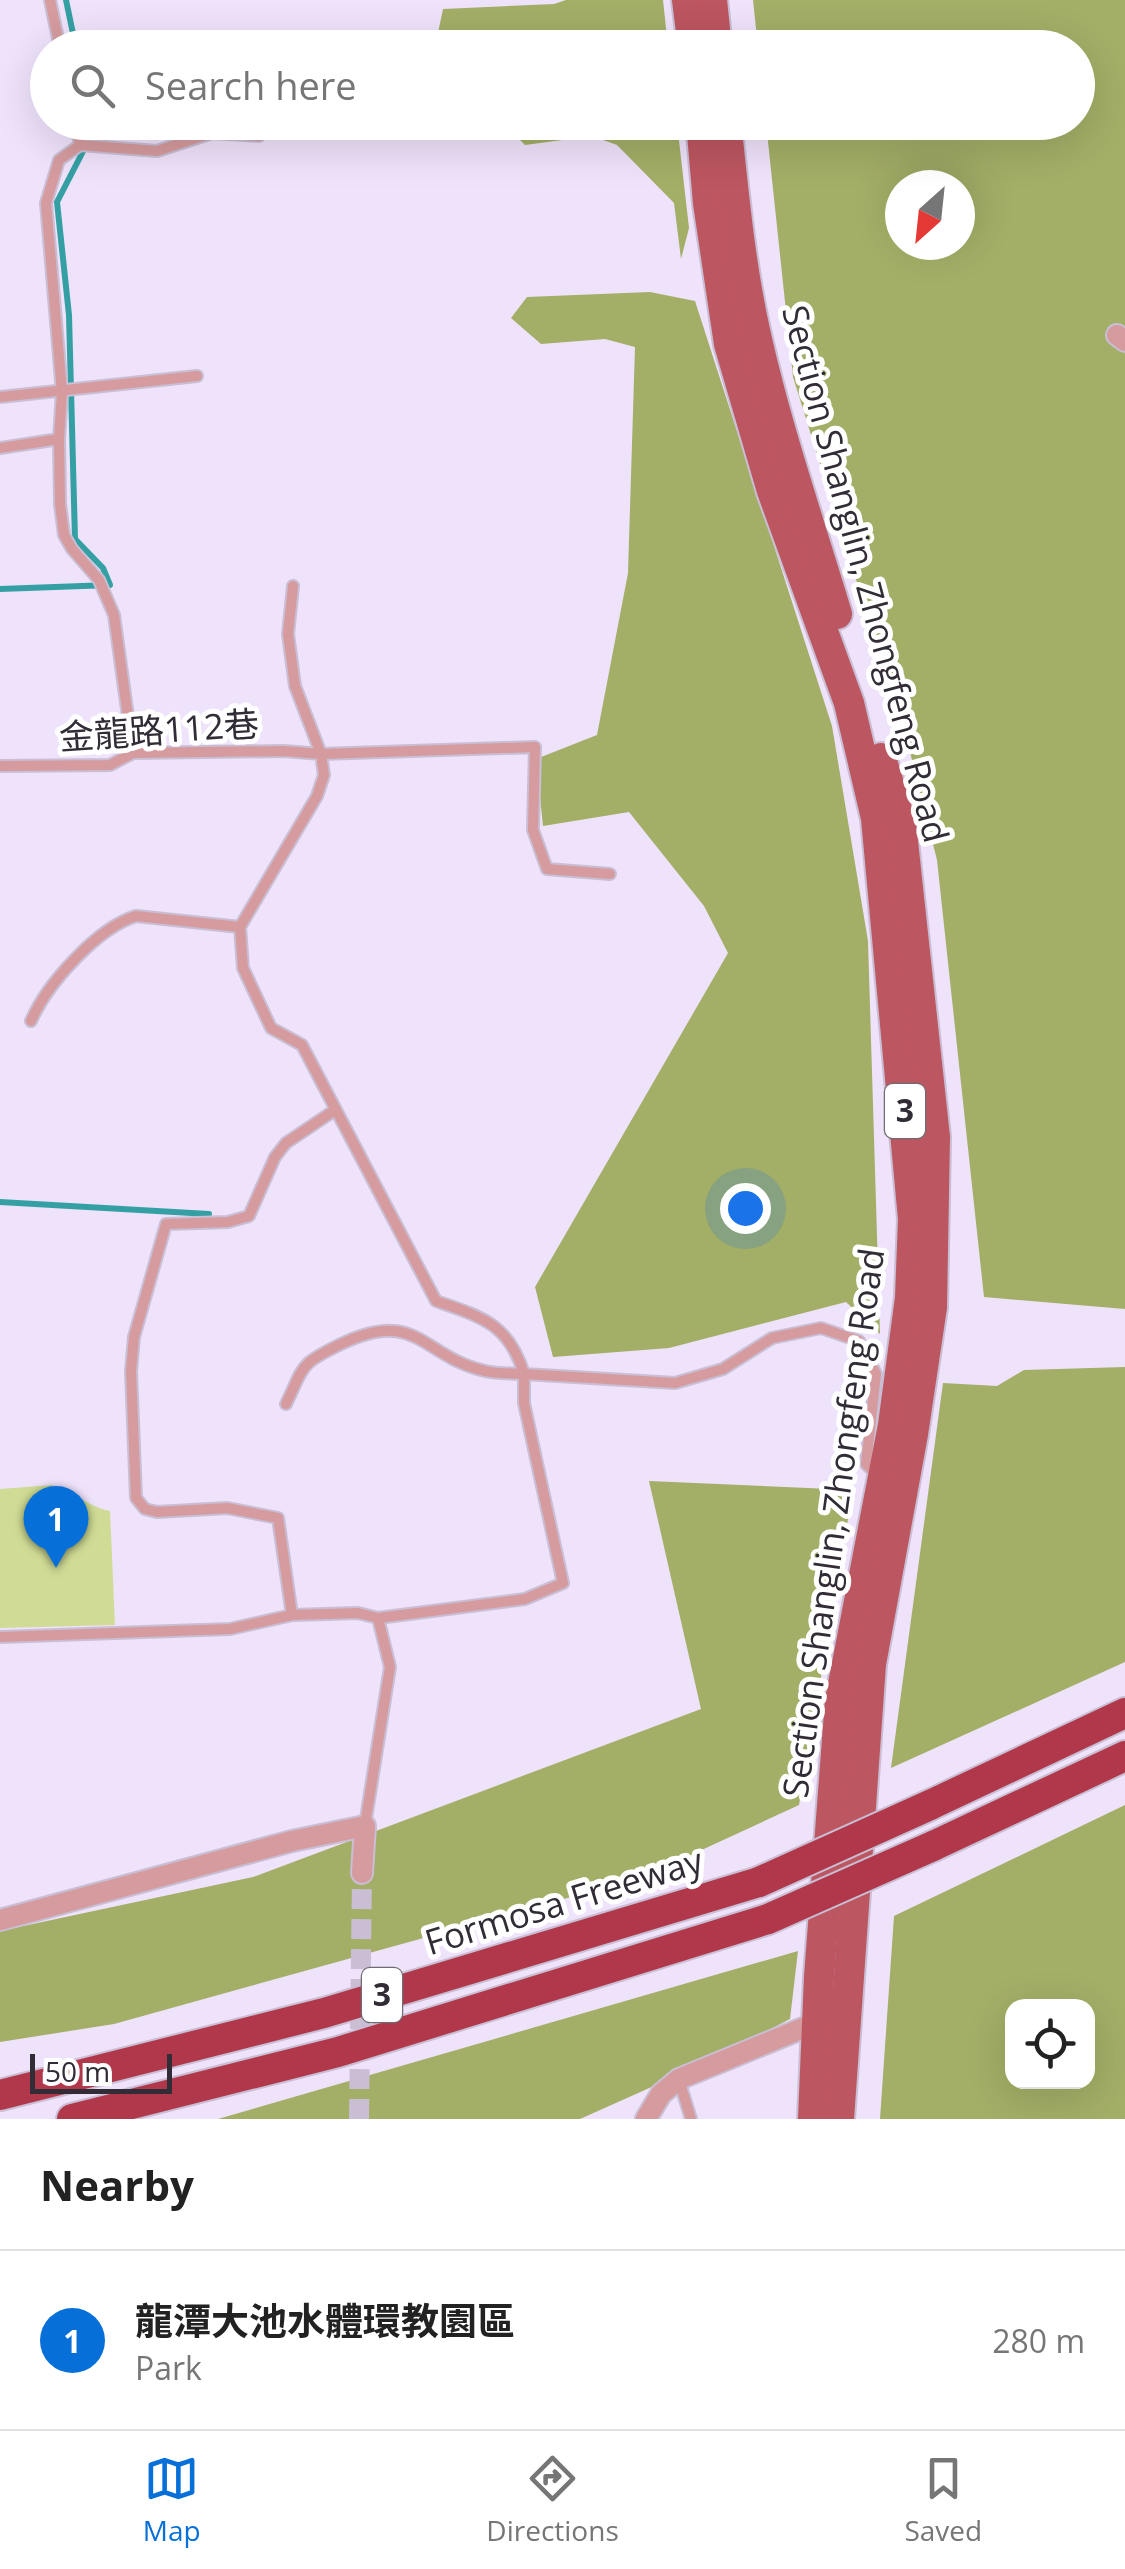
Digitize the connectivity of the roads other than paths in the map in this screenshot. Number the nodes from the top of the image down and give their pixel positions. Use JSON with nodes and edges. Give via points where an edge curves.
{"nodes":[{"id":1,"x":50,"y":0,"type":"edge"},
{"id":2,"x":687,"y":0,"type":"edge"},
{"id":3,"x":712,"y":0,"type":"edge"},
{"id":4,"x":56,"y":30,"type":"edge"},
{"id":5,"x":691,"y":30,"type":"edge"},
{"id":6,"x":715,"y":30,"type":"edge"},
{"id":7,"x":79,"y":140,"type":"edge"},
{"id":8,"x":191,"y":140,"type":"edge"},
{"id":9,"x":703,"y":140,"type":"edge"},
{"id":10,"x":728,"y":140,"type":"edge"},
{"id":11,"x":80,"y":145,"type":"junction"},
{"id":12,"x":197,"y":376,"type":"dead end"},
{"id":13,"x":62,"y":392,"type":"junction"},
{"id":14,"x":0,"y":397,"type":"edge"},
{"id":15,"x":59,"y":439,"type":"junction"},
{"id":16,"x":0,"y":448,"type":"edge"},
{"id":17,"x":293,"y":586,"type":"dead end"},
{"id":18,"x":134,"y":753,"type":"junction"},
{"id":19,"x":321,"y":754,"type":"junction"},
{"id":20,"x":0,"y":766,"type":"edge"},
{"id":21,"x":610,"y":874,"type":"dead end"},
{"id":22,"x":240,"y":926,"type":"junction"},
{"id":23,"x":31,"y":1021,"type":"dead end"},
{"id":24,"x":335,"y":1110,"type":"junction"},
{"id":25,"x":524,"y":1374,"type":"junction"},
{"id":26,"x":286,"y":1404,"type":"dead end"},
{"id":27,"x":894,"y":1479,"type":"junction"},
{"id":28,"x":292,"y":1615,"type":"junction"},
{"id":29,"x":378,"y":1618,"type":"junction"},
{"id":30,"x":0,"y":1638,"type":"edge"},
{"id":31,"x":1125,"y":1713,"type":"edge"},
{"id":32,"x":1125,"y":1756,"type":"edge"},
{"id":33,"x":365,"y":1826,"type":"junction"},
{"id":34,"x":362,"y":1874,"type":"tunnel mouth"},
{"id":35,"x":0,"y":1920,"type":"edge"},
{"id":36,"x":818,"y":2022,"type":"junction"},
{"id":37,"x":679,"y":2079,"type":"junction"},
{"id":38,"x":0,"y":2094,"type":"edge"},
{"id":39,"x":72,"y":2119,"type":"edge"},
{"id":40,"x":646,"y":2119,"type":"edge"},
{"id":41,"x":691,"y":2119,"type":"edge"},
{"id":42,"x":813,"y":2119,"type":"edge"},
{"id":43,"x":839,"y":2119,"type":"edge"}],
"edges":[{"from":1,"to":4,"type":"lane"},
{"from":2,"to":5,"type":"main road"},
{"from":3,"to":6,"type":"main road"},
{"from":7,"to":11,"type":"lane"},
{"from":8,"to":11,"type":"lane","via":[[157,151]]},
{"from":9,"to":27,"type":"main road","name":"Section Shanglin, Zhongfeng Road","number":"3","via":[[729,344],[772,491],[849,703],[876,818],[913,1218]]},
{"from":10,"to":27,"type":"main road","name":"Section Shanglin, Zhongfeng Road","number":"3","via":[[755,332],[901,823],[935,1137],[932,1307]]},
{"from":11,"to":13,"type":"lane","via":[[59,160],[46,203]]},
{"from":12,"to":13,"type":"lane"},
{"from":13,"to":14,"type":"lane"},
{"from":13,"to":15,"type":"lane"},
{"from":15,"to":16,"type":"lane"},
{"from":15,"to":18,"type":"lane","via":[[64,535],[100,580],[114,615]]},
{"from":17,"to":19,"type":"lane","via":[[288,634],[295,686]]},
{"from":18,"to":19,"type":"lane","name":"金龍路112巷"},
{"from":18,"to":20,"type":"lane","name":"金龍路112巷","via":[[110,765]]},
{"from":19,"to":21,"type":"lane","name":"金龍路112巷","via":[[534,747],[534,830],[546,869]]},
{"from":19,"to":22,"type":"lane","via":[[317,796]]},
{"from":22,"to":23,"type":"lane","via":[[122,920],[68,966]]},
{"from":22,"to":24,"type":"lane","via":[[243,968],[271,1028],[302,1045]]},
{"from":24,"to":25,"type":"lane","via":[[436,1301],[483,1318],[516,1346]]},
{"from":24,"to":28,"type":"lane","via":[[275,1156],[249,1216],[166,1224],[131,1370],[136,1498],[156,1512],[226,1508],[278,1518]]},
{"from":25,"to":26,"type":"lane","via":[[484,1371],[389,1329],[307,1360]]},
{"from":25,"to":27,"type":"lane","via":[[675,1383],[723,1369],[772,1338],[821,1328],[859,1342],[876,1374],[866,1464]]},
{"from":25,"to":29,"type":"lane","via":[[524,1403],[563,1583],[525,1600]]},
{"from":27,"to":36,"type":"main road","name":"Section Shanglin, Zhongfeng Road","number":"3","via":[[840,1700]]},
{"from":27,"to":43,"type":"main road","name":"Section Shanglin, Zhongfeng Road","number":"3","via":[[871,1664]]},
{"from":28,"to":29,"type":"lane"},
{"from":28,"to":30,"type":"lane","via":[[230,1629]]},
{"from":29,"to":33,"type":"lane","via":[[390,1667]]},
{"from":31,"to":38,"type":"highway","name":"Formosa Freeway","number":"3","bridge":true,"via":[[759,1882],[324,2013]]},
{"from":32,"to":39,"type":"highway","number":"3","bridge":true,"via":[[768,1919],[338,2052]]},
{"from":33,"to":34,"type":"street"},
{"from":33,"to":35,"type":"street"},
{"from":36,"to":37,"type":"street"},
{"from":36,"to":42,"type":"main road","name":"Section Shanglin, Zhongfeng Road","number":"3"},
{"from":37,"to":40,"type":"street","via":[[660,2094]]},
{"from":37,"to":41,"type":"lane"}]}
